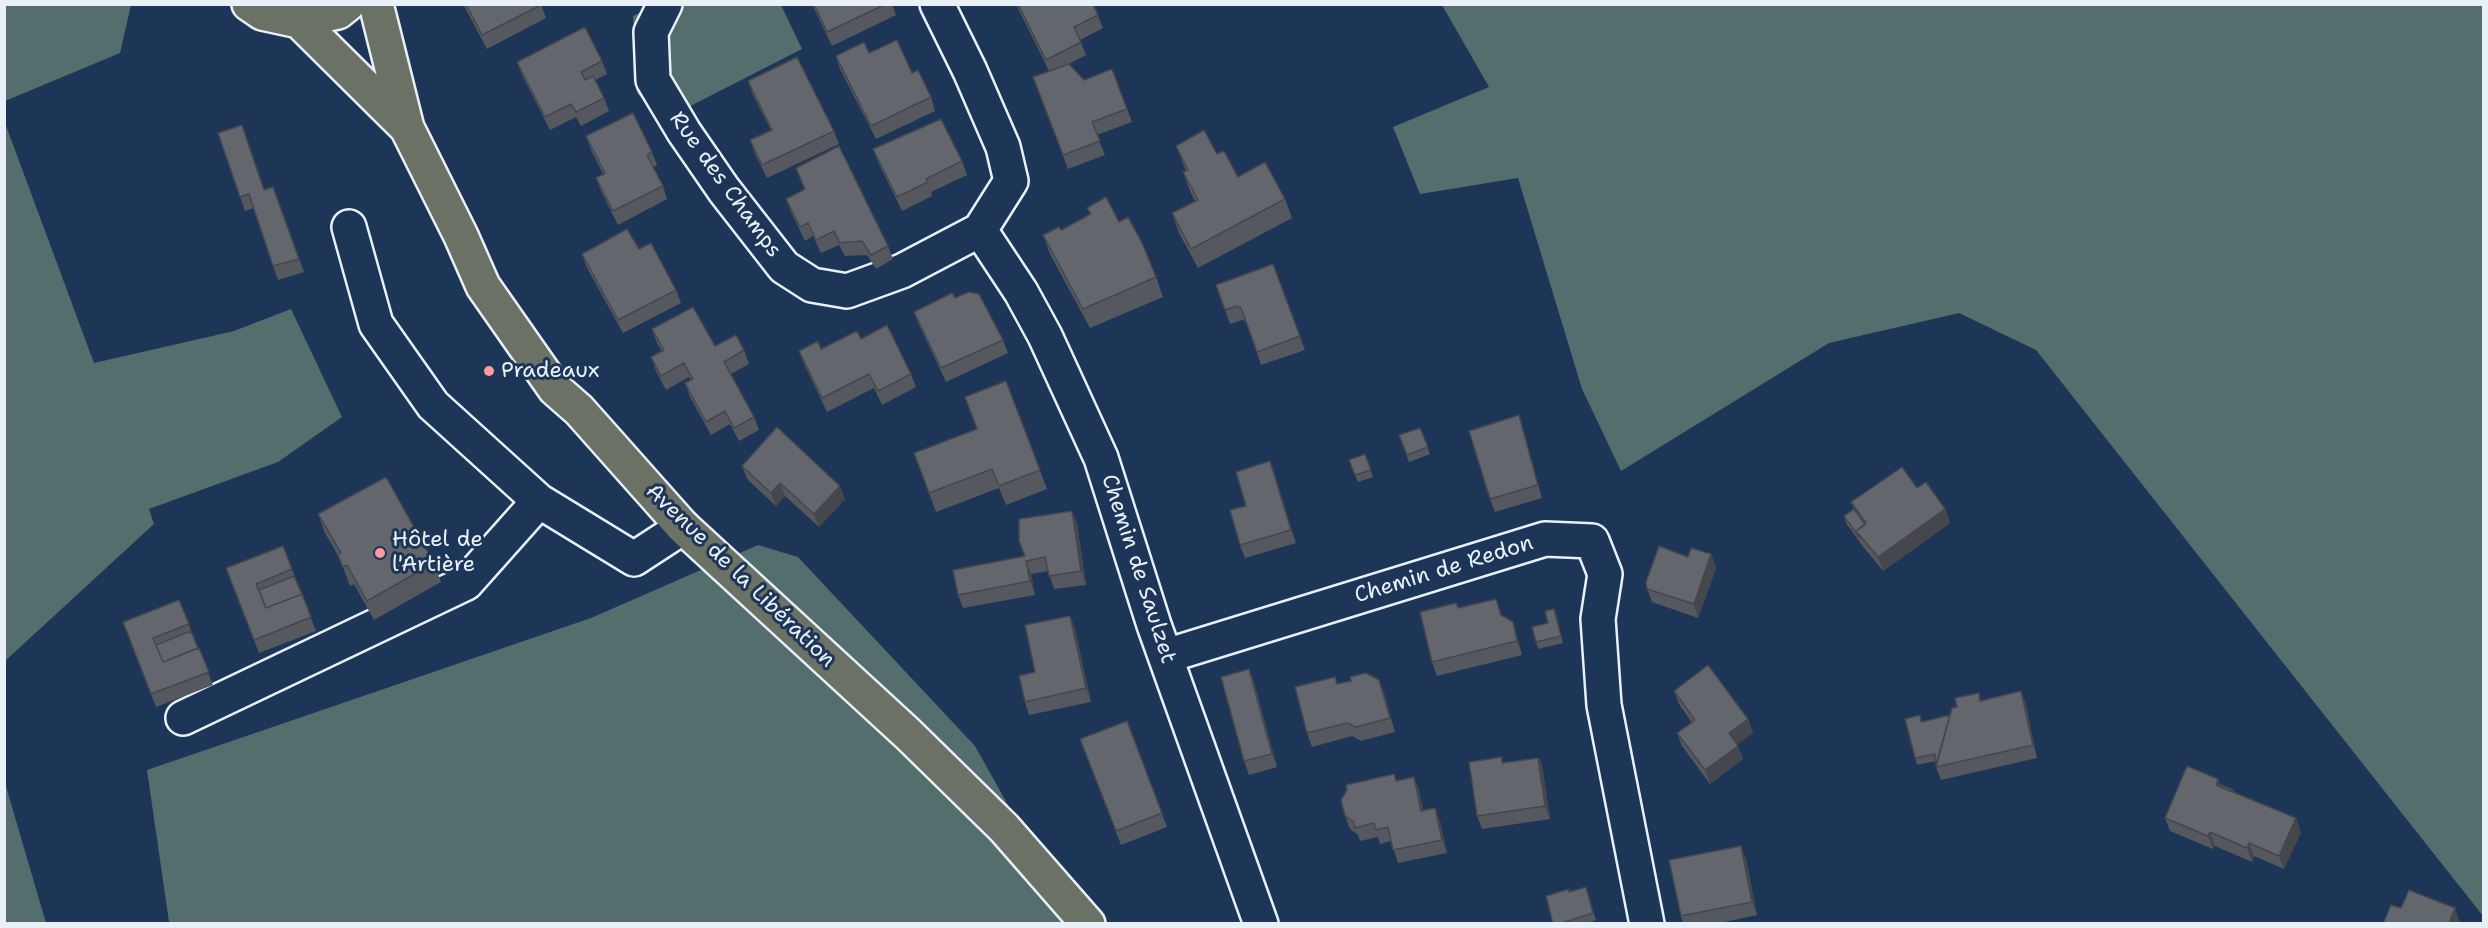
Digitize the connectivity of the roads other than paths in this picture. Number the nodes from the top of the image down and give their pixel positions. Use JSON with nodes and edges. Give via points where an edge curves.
{"nodes":[{"id":1,"x":249,"y":4,"type":"edge"},
{"id":2,"x":348,"y":4,"type":"edge"},
{"id":3,"x":376,"y":4,"type":"edge"},
{"id":4,"x":665,"y":4,"type":"edge"},
{"id":5,"x":937,"y":4,"type":"edge"},
{"id":6,"x":299,"y":21,"type":"junction"},
{"id":7,"x":407,"y":128,"type":"junction"},
{"id":8,"x":349,"y":227,"type":"dead end"},
{"id":9,"x":980,"y":230,"type":"junction"},
{"id":10,"x":539,"y":501,"type":"junction"},
{"id":11,"x":683,"y":527,"type":"junction"},
{"id":12,"x":1166,"y":656,"type":"junction"},
{"id":13,"x":183,"y":718,"type":"dead end"},
{"id":14,"x":1088,"y":924,"type":"edge"},
{"id":15,"x":1262,"y":924,"type":"edge"},
{"id":16,"x":1647,"y":924,"type":"edge"}],
"edges":[{"from":1,"to":6,"type":"main road","via":[[262,13]]},
{"from":2,"to":6,"type":"main road","via":[[339,12]]},
{"from":3,"to":7,"type":"main road","name":"Avenue de la Libération"},
{"from":4,"to":9,"type":"street","name":"Rue des Champs","via":[[651,32],[652,80],[724,190],[784,267],[812,285],[847,291],[902,271]]},
{"from":5,"to":9,"type":"street","name":"Rue des Champs","via":[[1003,147],[1011,181]]},
{"from":6,"to":7,"type":"main road","name":"Avenue de la Libération"},
{"from":7,"to":11,"type":"main road","name":"Avenue de la Libération","via":[[483,286],[513,332],[555,389],[579,410]]},
{"from":8,"to":10,"type":"street","via":[[376,324],[433,405]]},
{"from":9,"to":12,"type":"street","name":"Chemin de Saulzet","via":[[1045,336],[1101,458]]},
{"from":10,"to":11,"type":"street","via":[[634,560]]},
{"from":10,"to":13,"type":"street","via":[[466,583]]},
{"from":11,"to":14,"type":"main road","name":"Avenue de la Libération","via":[[916,741],[1004,828]]},
{"from":12,"to":15,"type":"street","name":"Chemin de Saulzet"},
{"from":12,"to":16,"type":"street","name":"Chemin de Redon","via":[[1545,539],[1592,541],[1605,574],[1598,620],[1604,705]]}]}
